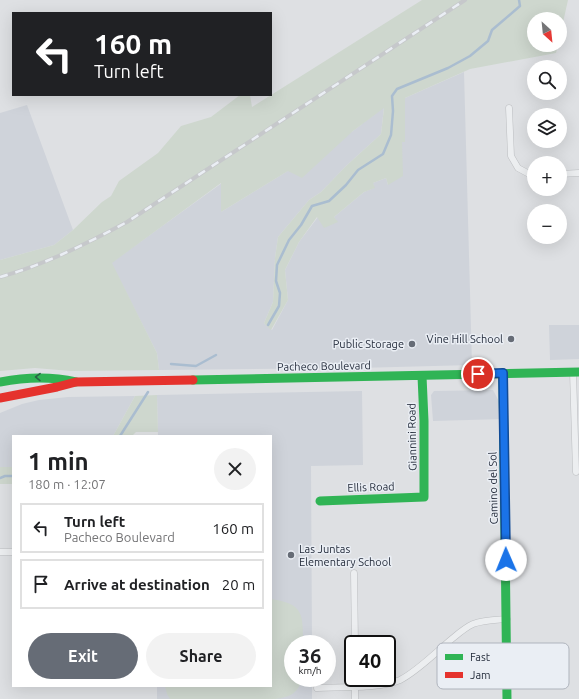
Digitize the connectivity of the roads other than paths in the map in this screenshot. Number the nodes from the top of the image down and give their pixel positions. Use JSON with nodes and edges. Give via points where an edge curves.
{"nodes":[{"id":1,"x":509,"y":108,"type":"dead end"},
{"id":2,"x":527,"y":173,"type":"edge"},
{"id":3,"x":579,"y":173,"type":"edge"},
{"id":4,"x":567,"y":174,"type":"edge"},
{"id":5,"x":576,"y":372,"type":"edge"},
{"id":6,"x":503,"y":373,"type":"junction"},
{"id":7,"x":422,"y":376,"type":"junction"},
{"id":8,"x":0,"y":382,"type":"edge"},
{"id":9,"x":76,"y":382,"type":"junction"},
{"id":10,"x":0,"y":398,"type":"edge"},
{"id":11,"x":576,"y":472,"type":"dead end"},
{"id":12,"x":424,"y":497,"type":"joint"},
{"id":13,"x":320,"y":501,"type":"dead end"},
{"id":14,"x":0,"y":552,"type":"edge"},
{"id":15,"x":12,"y":552,"type":"edge"},
{"id":16,"x":354,"y":573,"type":"dead end"},
{"id":17,"x":507,"y":619,"type":"junction"},
{"id":18,"x":355,"y":635,"type":"edge"},
{"id":19,"x":447,"y":643,"type":"edge"},
{"id":20,"x":507,"y":643,"type":"edge"},
{"id":21,"x":437,"y":652,"type":"edge"},
{"id":22,"x":396,"y":682,"type":"edge"},
{"id":23,"x":356,"y":687,"type":"joint"},
{"id":24,"x":317,"y":688,"type":"dead end"},
{"id":25,"x":356,"y":699,"type":"edge"}],
"edges":[{"from":1,"to":2,"type":"street","via":[[511,156],[518,168]]},
{"from":3,"to":4,"type":"street"},
{"from":5,"to":6,"type":"main road","name":"Pacheco Boulevard"},
{"from":5,"to":11,"type":"street","name":"Pacheco Boulevard"},
{"from":6,"to":7,"type":"main road","name":"Pacheco Boulevard"},
{"from":6,"to":17,"type":"main road","name":"Camino del Sol"},
{"from":7,"to":9,"type":"main road","name":"Pacheco Boulevard"},
{"from":7,"to":12,"type":"main road","name":"Giannini Road"},
{"from":9,"to":8,"type":"main road","name":"Pacheco Boulevard","one_way":true,"via":[[60,378],[28,377]]},
{"from":9,"to":10,"type":"main road","name":"Pacheco Boulevard","via":[[59,388]]},
{"from":12,"to":13,"type":"main road","name":"Ellis Road"},
{"from":14,"to":15,"type":"street"},
{"from":16,"to":18,"type":"street"},
{"from":17,"to":19,"type":"street","via":[[472,624]]},
{"from":17,"to":20,"type":"main road","name":"Camino del Sol"},
{"from":21,"to":22,"type":"street","via":[[414,671]]},
{"from":23,"to":24,"type":"street"},
{"from":23,"to":25,"type":"street"}]}
